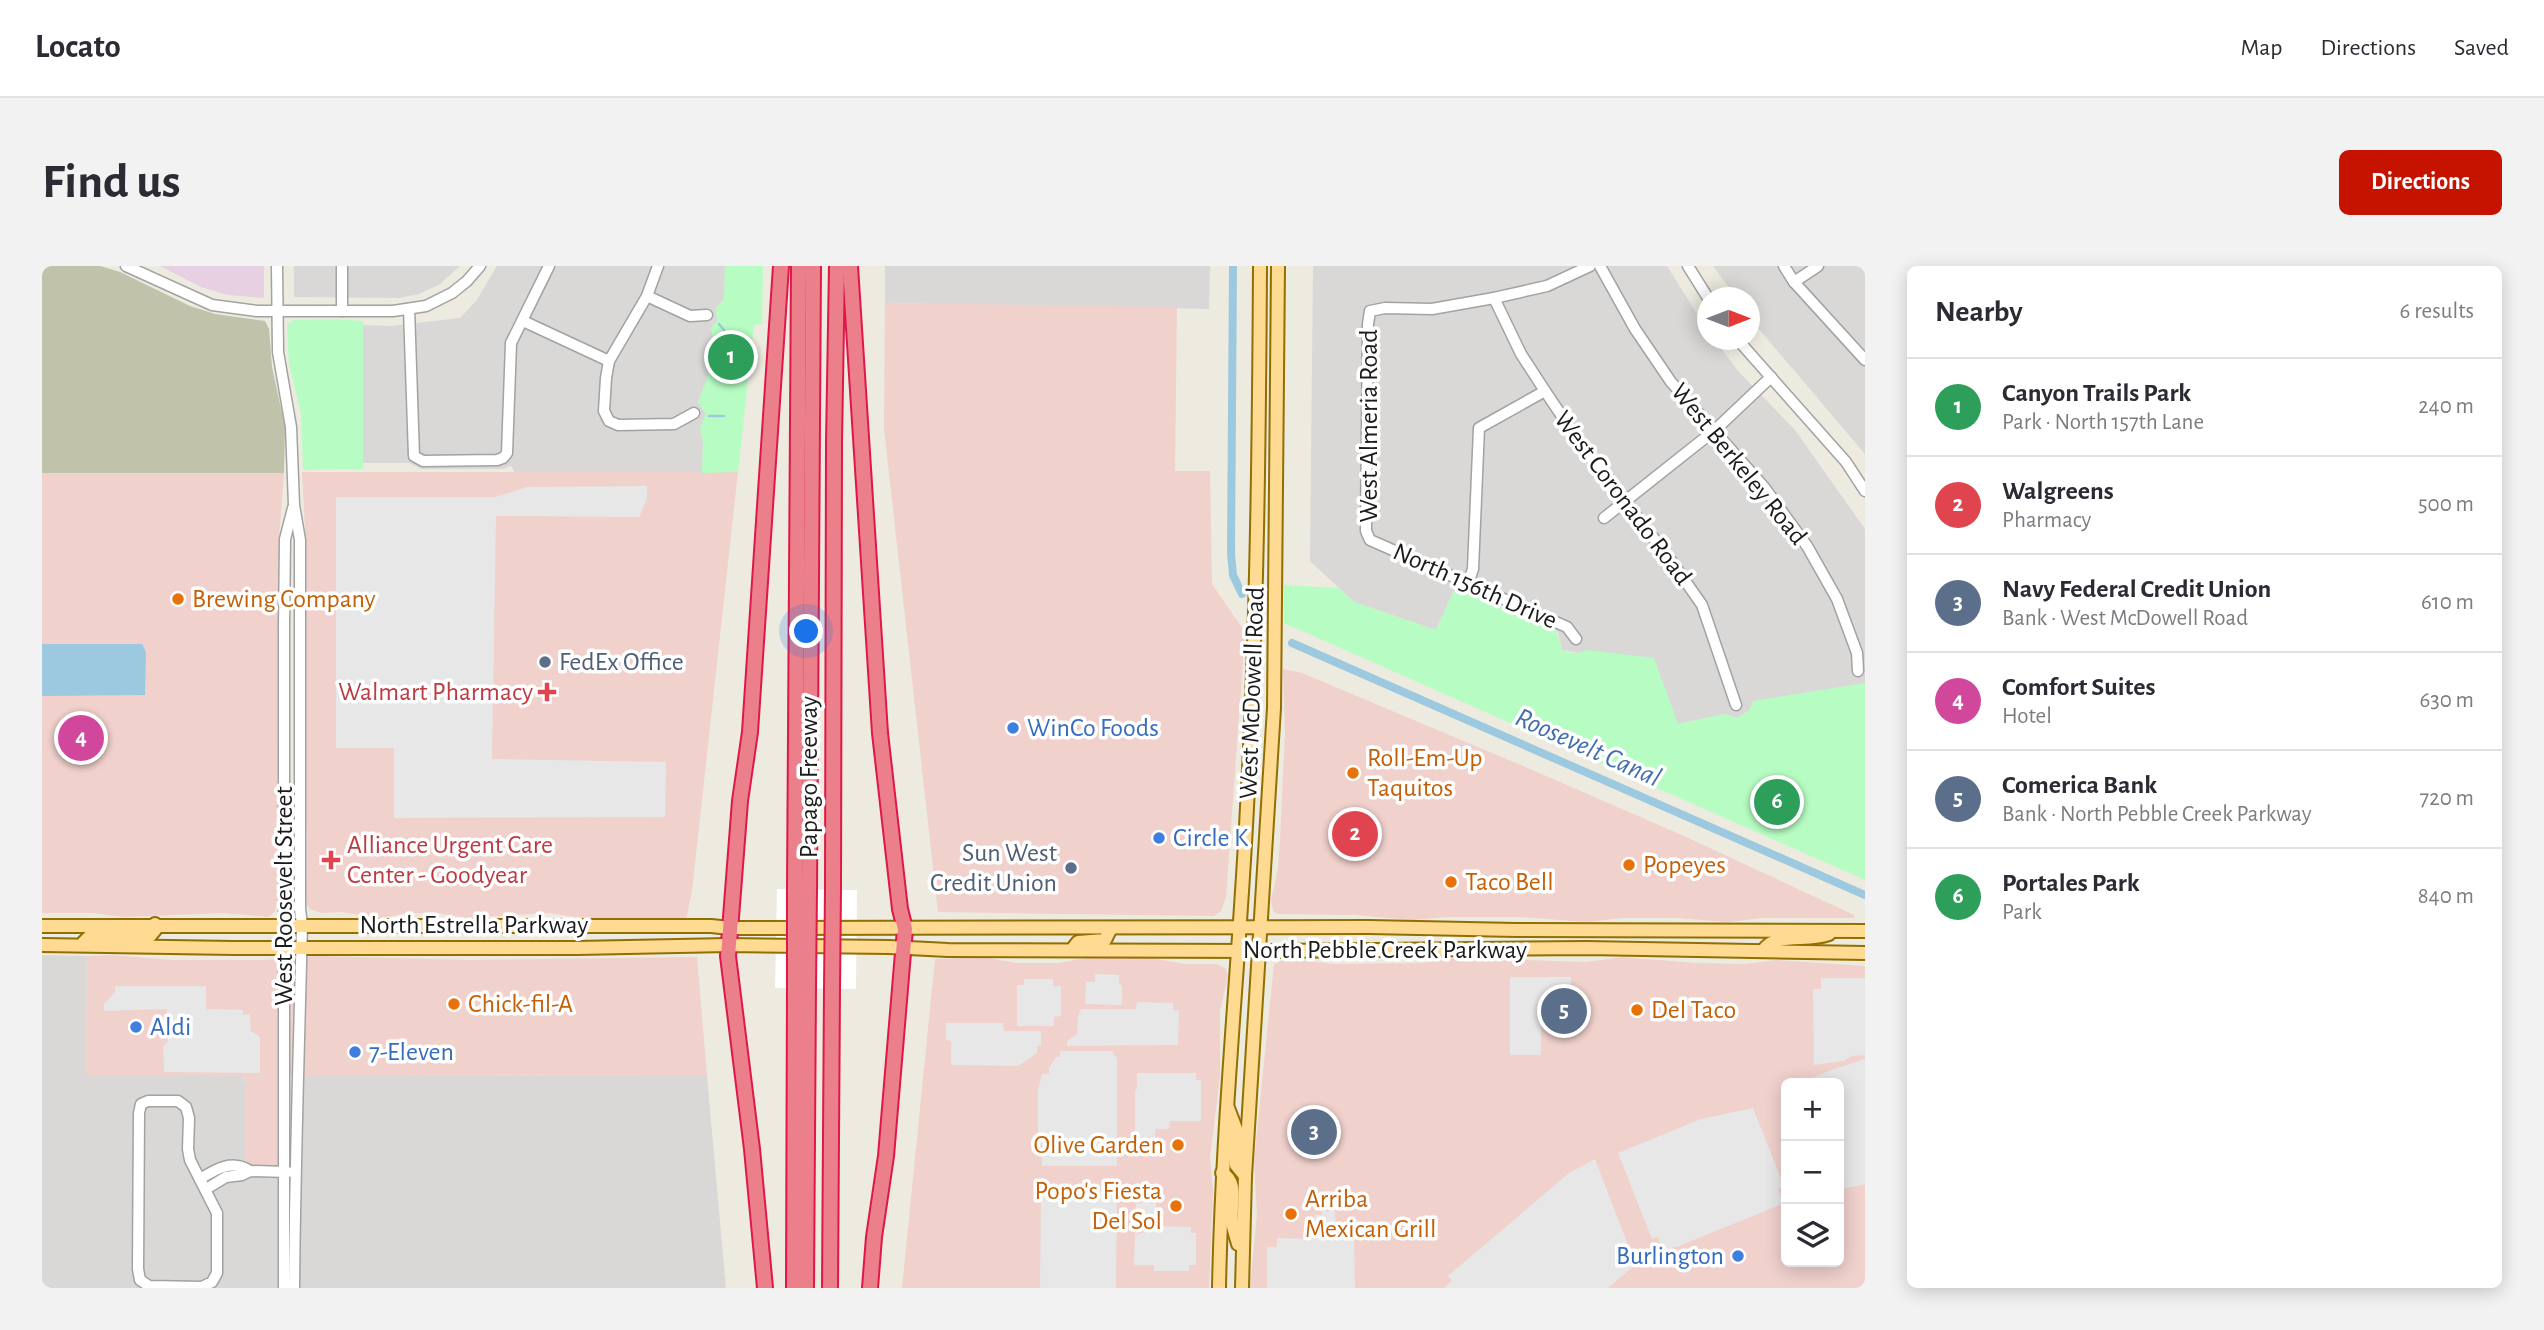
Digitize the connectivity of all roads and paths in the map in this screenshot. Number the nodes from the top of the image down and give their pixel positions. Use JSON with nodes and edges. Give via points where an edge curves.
{"nodes":[{"id":1,"x":126,"y":266,"type":"edge"},
{"id":2,"x":277,"y":266,"type":"edge"},
{"id":3,"x":342,"y":266,"type":"edge"},
{"id":4,"x":480,"y":266,"type":"edge"},
{"id":5,"x":549,"y":266,"type":"edge"},
{"id":6,"x":658,"y":266,"type":"edge"},
{"id":7,"x":781,"y":266,"type":"edge"},
{"id":8,"x":799,"y":266,"type":"edge"},
{"id":9,"x":813,"y":266,"type":"edge"},
{"id":10,"x":837,"y":266,"type":"edge"},
{"id":11,"x":850,"y":266,"type":"edge"},
{"id":12,"x":1260,"y":266,"type":"edge"},
{"id":13,"x":1278,"y":266,"type":"edge"},
{"id":14,"x":1590,"y":266,"type":"edge"},
{"id":15,"x":1600,"y":266,"type":"edge"},
{"id":16,"x":1688,"y":266,"type":"edge"},
{"id":17,"x":1784,"y":266,"type":"edge"},
{"id":18,"x":1818,"y":266,"type":"edge"},
{"id":19,"x":1794,"y":282,"type":"junction"},
{"id":20,"x":1700,"y":287,"type":"edge"},
{"id":21,"x":647,"y":296,"type":"junction"},
{"id":22,"x":1494,"y":298,"type":"junction"},
{"id":23,"x":409,"y":309,"type":"junction"},
{"id":24,"x":342,"y":311,"type":"junction"},
{"id":25,"x":277,"y":312,"type":"junction"},
{"id":26,"x":706,"y":316,"type":"dead end"},
{"id":27,"x":523,"y":321,"type":"junction"},
{"id":28,"x":1747,"y":350,"type":"edge"},
{"id":29,"x":1865,"y":360,"type":"edge"},
{"id":30,"x":609,"y":361,"type":"junction"},
{"id":31,"x":1771,"y":377,"type":"junction"},
{"id":32,"x":1545,"y":391,"type":"junction"},
{"id":33,"x":694,"y":413,"type":"dead end"},
{"id":34,"x":1715,"y":430,"type":"junction"},
{"id":35,"x":1259,"y":462,"type":"junction"},
{"id":36,"x":1865,"y":491,"type":"edge"},
{"id":37,"x":1626,"y":502,"type":"junction"},
{"id":38,"x":294,"y":505,"type":"junction"},
{"id":39,"x":1604,"y":518,"type":"dead end"},
{"id":40,"x":1370,"y":540,"type":"joint"},
{"id":41,"x":1277,"y":550,"type":"junction"},
{"id":42,"x":1468,"y":583,"type":"junction"},
{"id":43,"x":1576,"y":639,"type":"dead end"},
{"id":44,"x":1858,"y":671,"type":"dead end"},
{"id":45,"x":1736,"y":705,"type":"dead end"},
{"id":46,"x":1274,"y":708,"type":"junction"},
{"id":47,"x":1252,"y":709,"type":"junction"},
{"id":48,"x":802,"y":890,"type":"junction"},
{"id":49,"x":283,"y":924,"type":"junction"},
{"id":50,"x":155,"y":925,"type":"junction"},
{"id":51,"x":302,"y":925,"type":"junction"},
{"id":52,"x":493,"y":925,"type":"junction"},
{"id":53,"x":42,"y":926,"type":"edge"},
{"id":54,"x":1261,"y":927,"type":"junction"},
{"id":55,"x":730,"y":928,"type":"junction"},
{"id":56,"x":1111,"y":928,"type":"junction"},
{"id":57,"x":1239,"y":928,"type":"junction"},
{"id":58,"x":905,"y":929,"type":"junction"},
{"id":59,"x":1865,"y":930,"type":"edge"},
{"id":60,"x":1836,"y":931,"type":"junction"},
{"id":61,"x":42,"y":945,"type":"edge"},
{"id":62,"x":728,"y":945,"type":"junction"},
{"id":63,"x":80,"y":946,"type":"junction"},
{"id":64,"x":284,"y":948,"type":"junction"},
{"id":65,"x":302,"y":948,"type":"junction"},
{"id":66,"x":499,"y":948,"type":"junction"},
{"id":67,"x":905,"y":948,"type":"junction"},
{"id":68,"x":1072,"y":950,"type":"junction"},
{"id":69,"x":1237,"y":951,"type":"junction"},
{"id":70,"x":1259,"y":951,"type":"junction"},
{"id":71,"x":1763,"y":951,"type":"junction"},
{"id":72,"x":1865,"y":953,"type":"edge"},
{"id":73,"x":801,"y":988,"type":"junction"},
{"id":74,"x":1226,"y":1104,"type":"junction"},
{"id":75,"x":222,"y":1172,"type":"junction"},
{"id":76,"x":289,"y":1172,"type":"junction"},
{"id":77,"x":1222,"y":1173,"type":"junction"},
{"id":78,"x":1245,"y":1176,"type":"junction"},
{"id":79,"x":200,"y":1179,"type":"junction"},
{"id":80,"x":206,"y":1189,"type":"junction"},
{"id":81,"x":1242,"y":1257,"type":"junction"},
{"id":82,"x":284,"y":1288,"type":"edge"},
{"id":83,"x":294,"y":1288,"type":"edge"},
{"id":84,"x":765,"y":1288,"type":"edge"},
{"id":85,"x":794,"y":1288,"type":"edge"},
{"id":86,"x":806,"y":1288,"type":"edge"},
{"id":87,"x":830,"y":1288,"type":"edge"},
{"id":88,"x":870,"y":1288,"type":"edge"},
{"id":89,"x":1219,"y":1288,"type":"edge"},
{"id":90,"x":1242,"y":1288,"type":"edge"}],
"edges":[{"from":1,"to":25,"type":"street","via":[[212,305]]},
{"from":2,"to":25,"type":"street","name":"West Roosevelt Street"},
{"from":3,"to":24,"type":"street"},
{"from":4,"to":23,"type":"street","via":[[444,298]]},
{"from":5,"to":27,"type":"street"},
{"from":6,"to":21,"type":"street"},
{"from":7,"to":55,"type":"highway","via":[[750,732]]},
{"from":8,"to":48,"type":"highway","name":"Papago Freeway"},
{"from":9,"to":48,"type":"highway"},
{"from":10,"to":87,"type":"highway","name":"Papago Freeway","bridge":true},
{"from":11,"to":58,"type":"highway","via":[[880,733]]},
{"from":12,"to":35,"type":"main road","name":"West McDowell Road"},
{"from":13,"to":41,"type":"main road","name":"West McDowell Road"},
{"from":14,"to":22,"type":"street","via":[[1547,286]]},
{"from":15,"to":34,"type":"street","name":"West Berkeley Road","via":[[1651,355]]},
{"from":16,"to":20,"type":"street"},
{"from":17,"to":19,"type":"street"},
{"from":18,"to":19,"type":"street"},
{"from":19,"to":29,"type":"street"},
{"from":21,"to":26,"type":"street","via":[[690,316]]},
{"from":21,"to":30,"type":"street"},
{"from":22,"to":32,"type":"street","name":"West Coronado Road"},
{"from":22,"to":40,"type":"street","name":"West Almeria Road","via":[[1432,309],[1370,311],[1366,517]]},
{"from":23,"to":24,"type":"street"},
{"from":23,"to":27,"type":"street","via":[[414,456],[423,461],[497,460],[507,453],[511,343]]},
{"from":24,"to":25,"type":"street"},
{"from":25,"to":38,"type":"street","name":"West Roosevelt Street","via":[[278,352],[292,436]]},
{"from":27,"to":30,"type":"street"},
{"from":28,"to":31,"type":"street"},
{"from":30,"to":33,"type":"street","via":[[604,411],[609,421],[618,425],[674,424]]},
{"from":31,"to":34,"type":"street"},
{"from":31,"to":36,"type":"street","via":[[1846,462]]},
{"from":32,"to":37,"type":"street","name":"West Coronado Road"},
{"from":32,"to":42,"type":"street","via":[[1479,428],[1473,569]]},
{"from":34,"to":37,"type":"street"},
{"from":34,"to":44,"type":"street","name":"West Berkeley Road","via":[[1807,546],[1837,599],[1857,653]]},
{"from":35,"to":41,"type":"main road","via":[[1269,474],[1269,538]]},
{"from":35,"to":47,"type":"main road","name":"West McDowell Road"},
{"from":37,"to":39,"type":"street"},
{"from":37,"to":45,"type":"street","name":"West Coronado Road","via":[[1702,605]]},
{"from":38,"to":49,"type":"street","name":"West Roosevelt Street","via":[[285,539]]},
{"from":38,"to":51,"type":"street","name":"West Roosevelt Street","via":[[300,540]]},
{"from":40,"to":42,"type":"street","name":"North 156th Drive"},
{"from":41,"to":46,"type":"main road","name":"West McDowell Road"},
{"from":42,"to":43,"type":"street","name":"North 156th Drive","via":[[1567,627]]},
{"from":46,"to":47,"type":"main road"},
{"from":46,"to":54,"type":"main road","name":"West McDowell Road"},
{"from":47,"to":57,"type":"main road","name":"West McDowell Road"},
{"from":48,"to":73,"type":"highway","name":"Papago Freeway","bridge":true},
{"from":49,"to":50,"type":"main road","name":"North Estrella Parkway"},
{"from":49,"to":51,"type":"main road","name":"North Estrella Parkway"},
{"from":49,"to":64,"type":"street","name":"West Roosevelt Street"},
{"from":50,"to":53,"type":"main road","name":"North Estrella Parkway"},
{"from":50,"to":63,"type":"main road","via":[[150,936],[89,937]]},
{"from":51,"to":52,"type":"main road","name":"North Estrella Parkway"},
{"from":51,"to":65,"type":"street","name":"West Roosevelt Street"},
{"from":52,"to":55,"type":"main road","name":"North Estrella Parkway"},
{"from":52,"to":66,"type":"main road"},
{"from":54,"to":57,"type":"main road","name":"North Pebble Creek Parkway"},
{"from":54,"to":60,"type":"main road","name":"North Pebble Creek Parkway"},
{"from":54,"to":70,"type":"main road","name":"West McDowell Road"},
{"from":55,"to":58,"type":"main road","name":"North Estrella Parkway"},
{"from":55,"to":62,"type":"highway"},
{"from":56,"to":57,"type":"main road","name":"North Pebble Creek Parkway"},
{"from":56,"to":58,"type":"main road","name":"North Pebble Creek Parkway"},
{"from":56,"to":68,"type":"main road","via":[[1105,940],[1078,942]]},
{"from":57,"to":69,"type":"main road","name":"West McDowell Road"},
{"from":58,"to":67,"type":"highway"},
{"from":59,"to":60,"type":"main road","name":"North Pebble Creek Parkway"},
{"from":60,"to":71,"type":"main road","via":[[1816,939],[1776,940]]},
{"from":61,"to":63,"type":"main road","name":"North Estrella Parkway"},
{"from":62,"to":66,"type":"main road","name":"North Estrella Parkway"},
{"from":62,"to":67,"type":"main road","name":"North Estrella Parkway"},
{"from":62,"to":84,"type":"highway"},
{"from":63,"to":64,"type":"main road","name":"North Estrella Parkway"},
{"from":64,"to":65,"type":"main road","name":"North Estrella Parkway"},
{"from":64,"to":76,"type":"street","name":"West Roosevelt Street"},
{"from":65,"to":66,"type":"main road","name":"North Estrella Parkway"},
{"from":65,"to":76,"type":"street","name":"West Roosevelt Street"},
{"from":67,"to":68,"type":"main road","name":"North Pebble Creek Parkway"},
{"from":67,"to":88,"type":"highway"},
{"from":68,"to":69,"type":"main road","name":"North Pebble Creek Parkway"},
{"from":69,"to":70,"type":"main road","name":"North Pebble Creek Parkway"},
{"from":69,"to":74,"type":"main road","name":"West McDowell Road"},
{"from":70,"to":71,"type":"main road","name":"North Pebble Creek Parkway"},
{"from":70,"to":78,"type":"main road","name":"West McDowell Road"},
{"from":71,"to":72,"type":"main road","name":"North Pebble Creek Parkway"},
{"from":73,"to":85,"type":"highway","name":"Papago Freeway"},
{"from":73,"to":86,"type":"highway"},
{"from":74,"to":77,"type":"main road","name":"West McDowell Road"},
{"from":74,"to":78,"type":"main road","via":[[1236,1129],[1236,1165]]},
{"from":75,"to":76,"type":"street"},
{"from":75,"to":79,"type":"street"},
{"from":75,"to":80,"type":"street"},
{"from":76,"to":82,"type":"street","name":"West Roosevelt Street"},
{"from":76,"to":83,"type":"street","name":"West Roosevelt Street"},
{"from":77,"to":81,"type":"main road","via":[[1232,1186],[1232,1221]]},
{"from":77,"to":89,"type":"main road","name":"West McDowell Road"},
{"from":78,"to":81,"type":"main road","name":"West McDowell Road"},
{"from":79,"to":80,"type":"street"},
{"from":79,"to":80,"type":"street","via":[[190,1160],[189,1118],[183,1103],[141,1104],[138,1269],[143,1283],[202,1286],[212,1282],[217,1273],[217,1213]]},
{"from":81,"to":90,"type":"main road","name":"West McDowell Road"}]}
